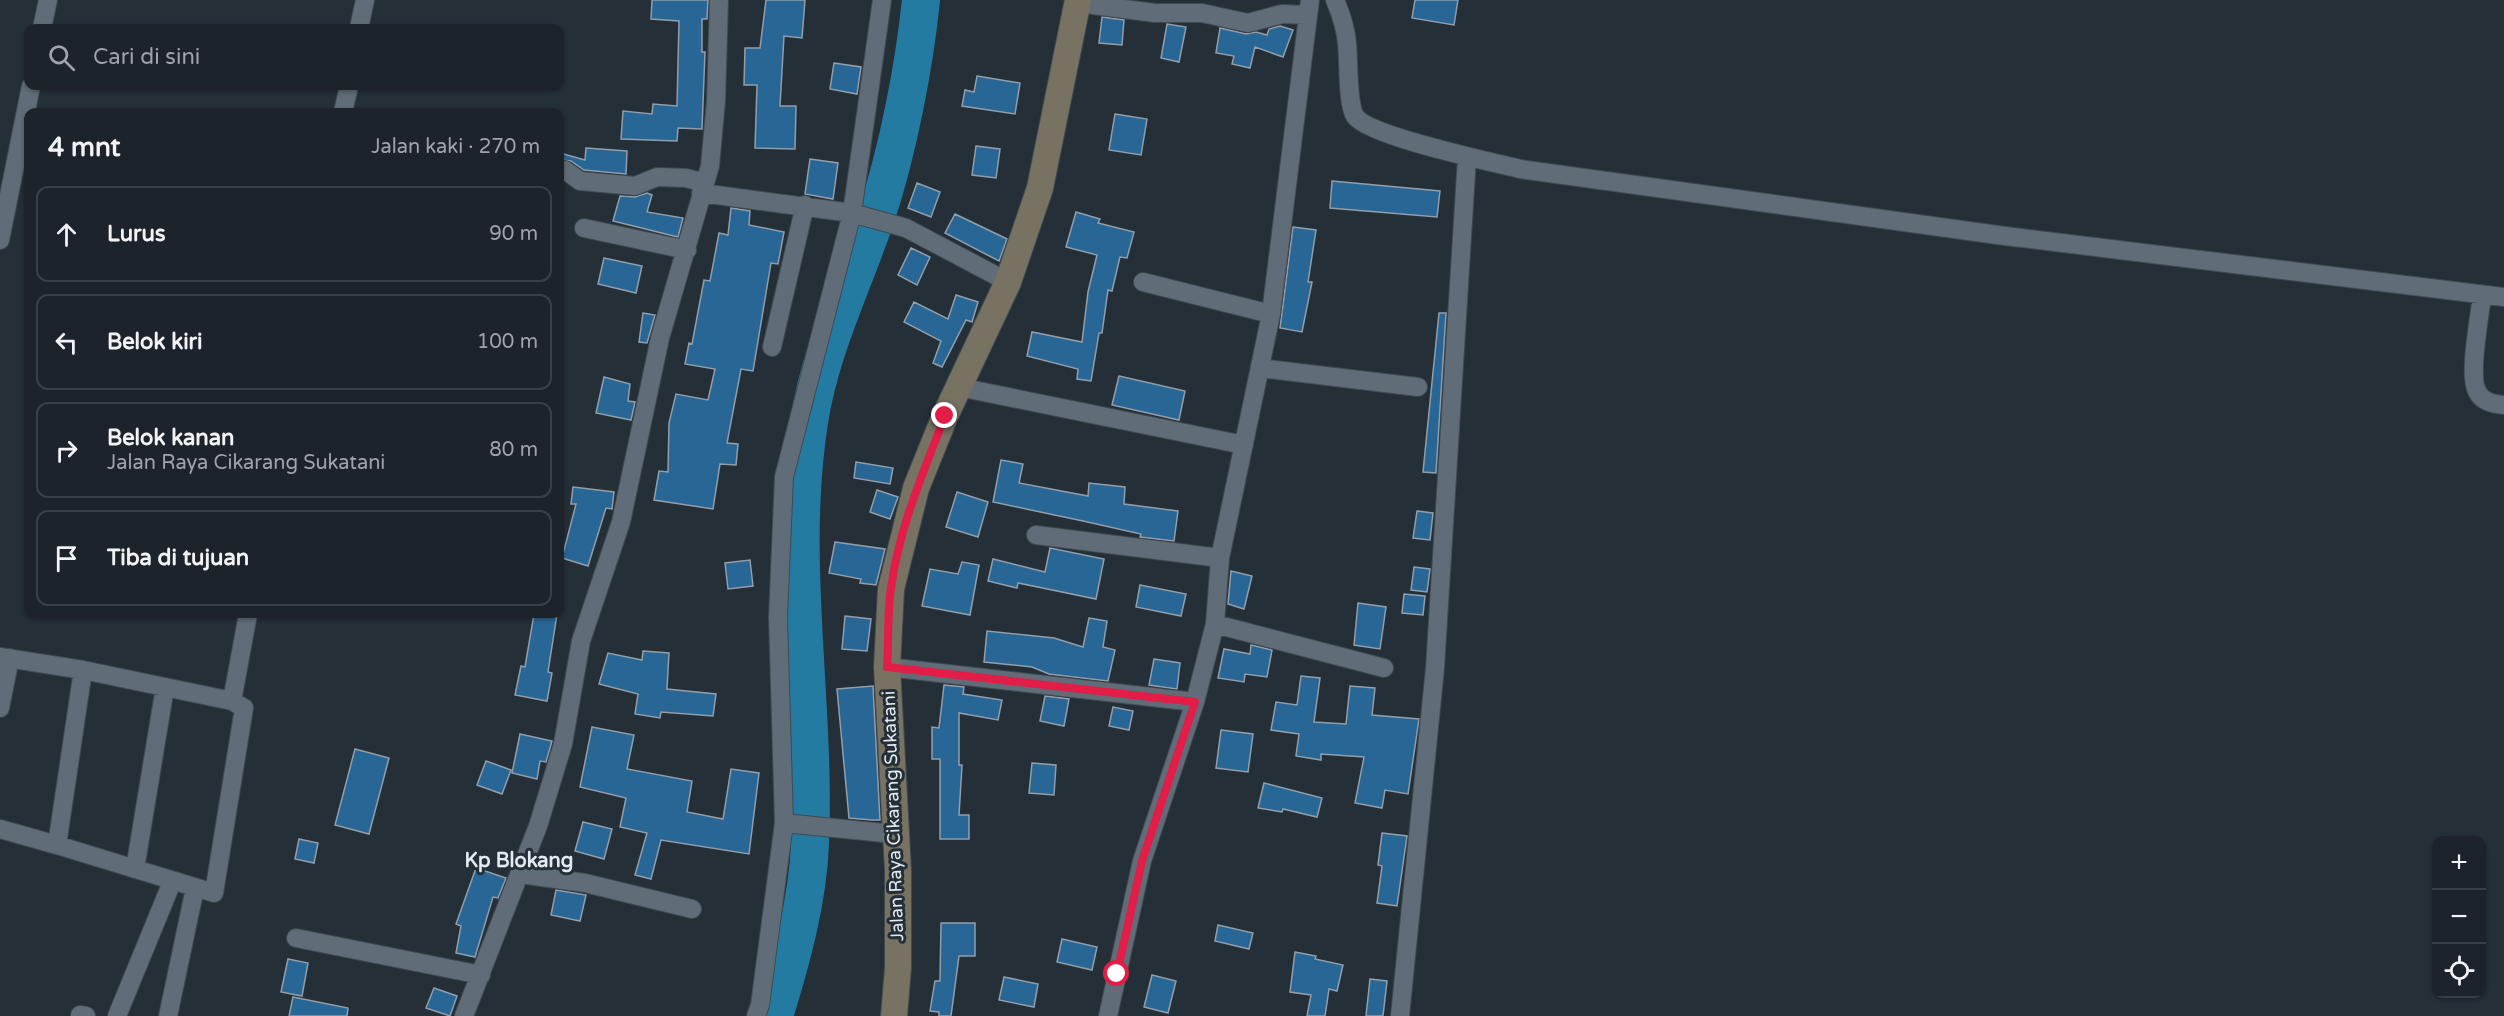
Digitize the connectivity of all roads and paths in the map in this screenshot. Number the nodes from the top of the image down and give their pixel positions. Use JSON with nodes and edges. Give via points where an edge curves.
{"nodes":[{"id":1,"x":48,"y":0,"type":"edge"},
{"id":2,"x":365,"y":0,"type":"edge"},
{"id":3,"x":719,"y":0,"type":"edge"},
{"id":4,"x":882,"y":0,"type":"edge"},
{"id":5,"x":1335,"y":0,"type":"edge"},
{"id":6,"x":1078,"y":2,"type":"edge"},
{"id":7,"x":1309,"y":7,"type":"edge"},
{"id":8,"x":43,"y":24,"type":"edge"},
{"id":9,"x":360,"y":24,"type":"edge"},
{"id":10,"x":30,"y":90,"type":"edge"},
{"id":11,"x":348,"y":90,"type":"edge"},
{"id":12,"x":27,"y":108,"type":"edge"},
{"id":13,"x":345,"y":108,"type":"edge"},
{"id":14,"x":24,"y":121,"type":"edge"},
{"id":15,"x":1472,"y":158,"type":"junction"},
{"id":16,"x":565,"y":170,"type":"dead end"},
{"id":17,"x":703,"y":188,"type":"junction"},
{"id":18,"x":805,"y":205,"type":"junction"},
{"id":19,"x":856,"y":214,"type":"junction"},
{"id":20,"x":584,"y":228,"type":"dead end"},
{"id":21,"x":0,"y":240,"type":"edge"},
{"id":22,"x":687,"y":250,"type":"junction"},
{"id":23,"x":1008,"y":282,"type":"junction"},
{"id":24,"x":1143,"y":282,"type":"dead end"},
{"id":25,"x":2482,"y":295,"type":"junction"},
{"id":26,"x":2504,"y":297,"type":"edge"},
{"id":27,"x":1271,"y":314,"type":"junction"},
{"id":28,"x":772,"y":347,"type":"dead end"},
{"id":29,"x":1260,"y":368,"type":"junction"},
{"id":30,"x":959,"y":387,"type":"junction"},
{"id":31,"x":1418,"y":387,"type":"dead end"},
{"id":32,"x":2504,"y":405,"type":"edge"},
{"id":33,"x":1244,"y":445,"type":"junction"},
{"id":34,"x":1036,"y":535,"type":"dead end"},
{"id":35,"x":1220,"y":558,"type":"junction"},
{"id":36,"x":247,"y":618,"type":"edge"},
{"id":37,"x":1215,"y":624,"type":"junction"},
{"id":38,"x":5,"y":658,"type":"edge"},
{"id":39,"x":887,"y":667,"type":"junction"},
{"id":40,"x":1384,"y":668,"type":"dead end"},
{"id":41,"x":83,"y":670,"type":"junction"},
{"id":42,"x":165,"y":687,"type":"junction"},
{"id":43,"x":232,"y":701,"type":"junction"},
{"id":44,"x":1195,"y":702,"type":"junction"},
{"id":45,"x":0,"y":708,"type":"edge"},
{"id":46,"x":789,"y":824,"type":"junction"},
{"id":47,"x":0,"y":829,"type":"edge"},
{"id":48,"x":894,"y":834,"type":"junction"},
{"id":49,"x":57,"y":845,"type":"junction"},
{"id":50,"x":135,"y":869,"type":"junction"},
{"id":51,"x":520,"y":874,"type":"junction"},
{"id":52,"x":172,"y":882,"type":"junction"},
{"id":53,"x":195,"y":888,"type":"junction"},
{"id":54,"x":692,"y":909,"type":"dead end"},
{"id":55,"x":296,"y":938,"type":"dead end"},
{"id":56,"x":481,"y":975,"type":"junction"},
{"id":57,"x":117,"y":1016,"type":"edge"},
{"id":58,"x":168,"y":1016,"type":"edge"},
{"id":59,"x":464,"y":1016,"type":"edge"},
{"id":60,"x":756,"y":1016,"type":"edge"},
{"id":61,"x":894,"y":1016,"type":"edge"},
{"id":62,"x":1108,"y":1016,"type":"edge"},
{"id":63,"x":1400,"y":1016,"type":"edge"}],
"edges":[{"from":1,"to":8,"type":"street"},
{"from":2,"to":9,"type":"street"},
{"from":3,"to":17,"type":"street","via":[[716,100],[710,166]]},
{"from":4,"to":19,"type":"street"},
{"from":5,"to":15,"type":"street","via":[[1345,31],[1355,116],[1371,128]]},
{"from":6,"to":7,"type":"street","via":[[1155,13],[1202,13],[1248,23]]},
{"from":6,"to":23,"type":"main road","name":"Jalan Raya Cikarang Sukatani","via":[[1040,188]]},
{"from":7,"to":27,"type":"street"},
{"from":10,"to":12,"type":"street"},
{"from":11,"to":13,"type":"street"},
{"from":14,"to":21,"type":"street"},
{"from":15,"to":25,"type":"street","via":[[1520,169],[2005,236]]},
{"from":15,"to":63,"type":"street","via":[[1435,668]]},
{"from":16,"to":17,"type":"street","via":[[580,181],[635,186],[657,177],[686,178]]},
{"from":17,"to":18,"type":"street"},
{"from":17,"to":22,"type":"street"},
{"from":18,"to":19,"type":"street"},
{"from":18,"to":28,"type":"street"},
{"from":19,"to":23,"type":"street","via":[[906,228]]},
{"from":19,"to":46,"type":"street","via":[[784,477],[778,616]]},
{"from":20,"to":22,"type":"street"},
{"from":22,"to":51,"type":"street","via":[[660,338],[621,522],[581,640],[562,744]]},
{"from":23,"to":30,"type":"main road","name":"Jalan Raya Cikarang Sukatani"},
{"from":24,"to":27,"type":"street"},
{"from":25,"to":26,"type":"street"},
{"from":25,"to":32,"type":"street","via":[[2473,379],[2477,393],[2490,404]]},
{"from":27,"to":29,"type":"street"},
{"from":29,"to":31,"type":"street"},
{"from":29,"to":33,"type":"street"},
{"from":30,"to":33,"type":"street"},
{"from":30,"to":39,"type":"main road","name":"Jalan Raya Cikarang Sukatani","via":[[916,488],[904,531],[891,589]]},
{"from":33,"to":35,"type":"street"},
{"from":34,"to":35,"type":"street"},
{"from":35,"to":37,"type":"street"},
{"from":36,"to":43,"type":"street"},
{"from":37,"to":40,"type":"street"},
{"from":37,"to":44,"type":"street"},
{"from":38,"to":41,"type":"street"},
{"from":38,"to":45,"type":"street"},
{"from":39,"to":44,"type":"street"},
{"from":39,"to":48,"type":"main road","name":"Jalan Raya Cikarang Sukatani"},
{"from":41,"to":42,"type":"street"},
{"from":41,"to":49,"type":"street"},
{"from":42,"to":43,"type":"street"},
{"from":42,"to":50,"type":"street"},
{"from":43,"to":53,"type":"street","via":[[244,708],[214,893]]},
{"from":44,"to":62,"type":"street","via":[[1142,861]]},
{"from":46,"to":48,"type":"street"},
{"from":46,"to":60,"type":"street"},
{"from":47,"to":49,"type":"street"},
{"from":48,"to":61,"type":"main road","name":"Jalan Raya Cikarang Sukatani","via":[[898,870]]},
{"from":49,"to":50,"type":"street"},
{"from":50,"to":52,"type":"street"},
{"from":51,"to":54,"type":"street","via":[[585,883]]},
{"from":51,"to":56,"type":"street"},
{"from":52,"to":53,"type":"street"},
{"from":52,"to":57,"type":"street"},
{"from":53,"to":58,"type":"street"},
{"from":55,"to":56,"type":"street"},
{"from":56,"to":59,"type":"street"}]}
